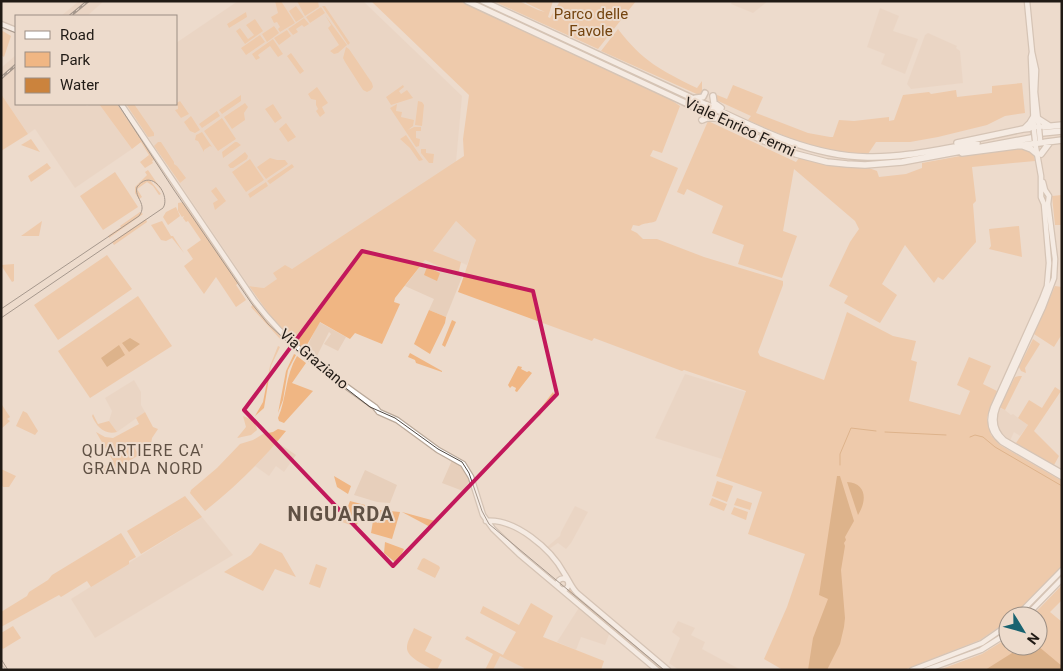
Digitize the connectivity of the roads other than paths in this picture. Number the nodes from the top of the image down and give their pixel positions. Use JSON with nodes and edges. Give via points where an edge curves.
{"nodes":[{"id":1,"x":467,"y":1,"type":"edge"},
{"id":2,"x":482,"y":1,"type":"edge"},
{"id":3,"x":1027,"y":1,"type":"edge"},
{"id":4,"x":1,"y":24,"type":"edge"},
{"id":5,"x":15,"y":30,"type":"edge"},
{"id":6,"x":705,"y":93,"type":"dead end"},
{"id":7,"x":713,"y":96,"type":"dead end"},
{"id":8,"x":692,"y":98,"type":"junction"},
{"id":9,"x":686,"y":103,"type":"junction"},
{"id":10,"x":123,"y":105,"type":"edge"},
{"id":11,"x":707,"y":105,"type":"joint"},
{"id":12,"x":705,"y":112,"type":"joint"},
{"id":13,"x":726,"y":113,"type":"junction"},
{"id":14,"x":1035,"y":118,"type":"junction"},
{"id":15,"x":719,"y":119,"type":"junction"},
{"id":16,"x":702,"y":120,"type":"joint"},
{"id":17,"x":1062,"y":124,"type":"edge"},
{"id":18,"x":1048,"y":125,"type":"junction"},
{"id":19,"x":1022,"y":129,"type":"junction"},
{"id":20,"x":1062,"y":133,"type":"edge"},
{"id":21,"x":1037,"y":135,"type":"junction"},
{"id":22,"x":1062,"y":140,"type":"edge"},
{"id":23,"x":1050,"y":141,"type":"junction"},
{"id":24,"x":1023,"y":146,"type":"junction"},
{"id":25,"x":929,"y":153,"type":"junction"},
{"id":26,"x":1039,"y":156,"type":"junction"},
{"id":27,"x":1044,"y":193,"type":"junction"},
{"id":28,"x":1049,"y":199,"type":"junction"},
{"id":29,"x":1042,"y":200,"type":"junction"},
{"id":30,"x":1012,"y":371,"type":"junction"},
{"id":31,"x":1062,"y":475,"type":"edge"},
{"id":32,"x":486,"y":521,"type":"junction"},
{"id":33,"x":1062,"y":570,"type":"edge"},
{"id":34,"x":1062,"y":579,"type":"edge"},
{"id":35,"x":568,"y":581,"type":"junction"},
{"id":36,"x":560,"y":588,"type":"junction"},
{"id":37,"x":1027,"y":606,"type":"edge"},
{"id":38,"x":1036,"y":606,"type":"edge"},
{"id":39,"x":998,"y":632,"type":"edge"},
{"id":40,"x":998,"y":639,"type":"edge"},
{"id":41,"x":657,"y":670,"type":"edge"},
{"id":42,"x":668,"y":670,"type":"edge"},
{"id":43,"x":912,"y":670,"type":"edge"},
{"id":44,"x":926,"y":670,"type":"edge"}],
"edges":[{"from":1,"to":9,"type":"main road","name":"Viale Enrico Fermi"},
{"from":2,"to":8,"type":"main road","name":"Viale Enrico Fermi"},
{"from":3,"to":14,"type":"main road","via":[[1036,70]]},
{"from":4,"to":5,"type":"main road"},
{"from":6,"to":8,"type":"main road","via":[[703,97]]},
{"from":7,"to":13,"type":"highway","via":[[714,103]]},
{"from":8,"to":11,"type":"main road","name":"Viale Enrico Fermi"},
{"from":9,"to":12,"type":"main road","name":"Viale Enrico Fermi"},
{"from":9,"to":16,"type":"main road","via":[[698,112]]},
{"from":10,"to":32,"type":"main road","name":"Via Graziano","via":[[273,324],[379,412],[397,420],[463,464],[471,477]]},
{"from":11,"to":13,"type":"highway","name":"Viale Enrico Fermi"},
{"from":12,"to":15,"type":"highway","name":"Viale Enrico Fermi"},
{"from":13,"to":25,"type":"highway","name":"Viale Enrico Fermi","via":[[801,146],[829,153],[880,157]]},
{"from":14,"to":18,"type":"highway"},
{"from":14,"to":19,"type":"highway"},
{"from":14,"to":21,"type":"main road"},
{"from":15,"to":16,"type":"highway"},
{"from":15,"to":25,"type":"highway","name":"Viale Enrico Fermi","via":[[780,148],[827,162],[884,164]]},
{"from":17,"to":18,"type":"highway"},
{"from":18,"to":21,"type":"highway"},
{"from":19,"to":21,"type":"highway"},
{"from":19,"to":25,"type":"highway","via":[[977,138]]},
{"from":20,"to":21,"type":"highway","name":"Viale Enrico Fermi"},
{"from":21,"to":23,"type":"highway"},
{"from":21,"to":24,"type":"highway"},
{"from":21,"to":25,"type":"highway","name":"Viale Enrico Fermi"},
{"from":21,"to":26,"type":"main road"},
{"from":22,"to":23,"type":"highway"},
{"from":23,"to":26,"type":"highway"},
{"from":24,"to":25,"type":"highway"},
{"from":24,"to":26,"type":"highway"},
{"from":26,"to":27,"type":"main road"},
{"from":27,"to":28,"type":"main road","via":[[1049,195]]},
{"from":27,"to":29,"type":"main road"},
{"from":28,"to":29,"type":"main road"},
{"from":28,"to":30,"type":"main road","via":[[1054,277],[1045,304]]},
{"from":29,"to":30,"type":"main road","via":[[1049,260],[1048,283]]},
{"from":30,"to":31,"type":"main road","via":[[994,414],[996,430],[1006,441]]},
{"from":32,"to":35,"type":"main road","via":[[502,522],[520,530],[546,550]]},
{"from":32,"to":36,"type":"main road"},
{"from":33,"to":37,"type":"main road"},
{"from":34,"to":38,"type":"main road"},
{"from":35,"to":36,"type":"main road","via":[[567,588]]},
{"from":35,"to":36,"type":"main road","via":[[560,580]]},
{"from":35,"to":42,"type":"main road","via":[[577,593]]},
{"from":36,"to":41,"type":"main road"},
{"from":39,"to":43,"type":"main road","via":[[982,643]]},
{"from":40,"to":44,"type":"main road","via":[[976,652]]}]}
